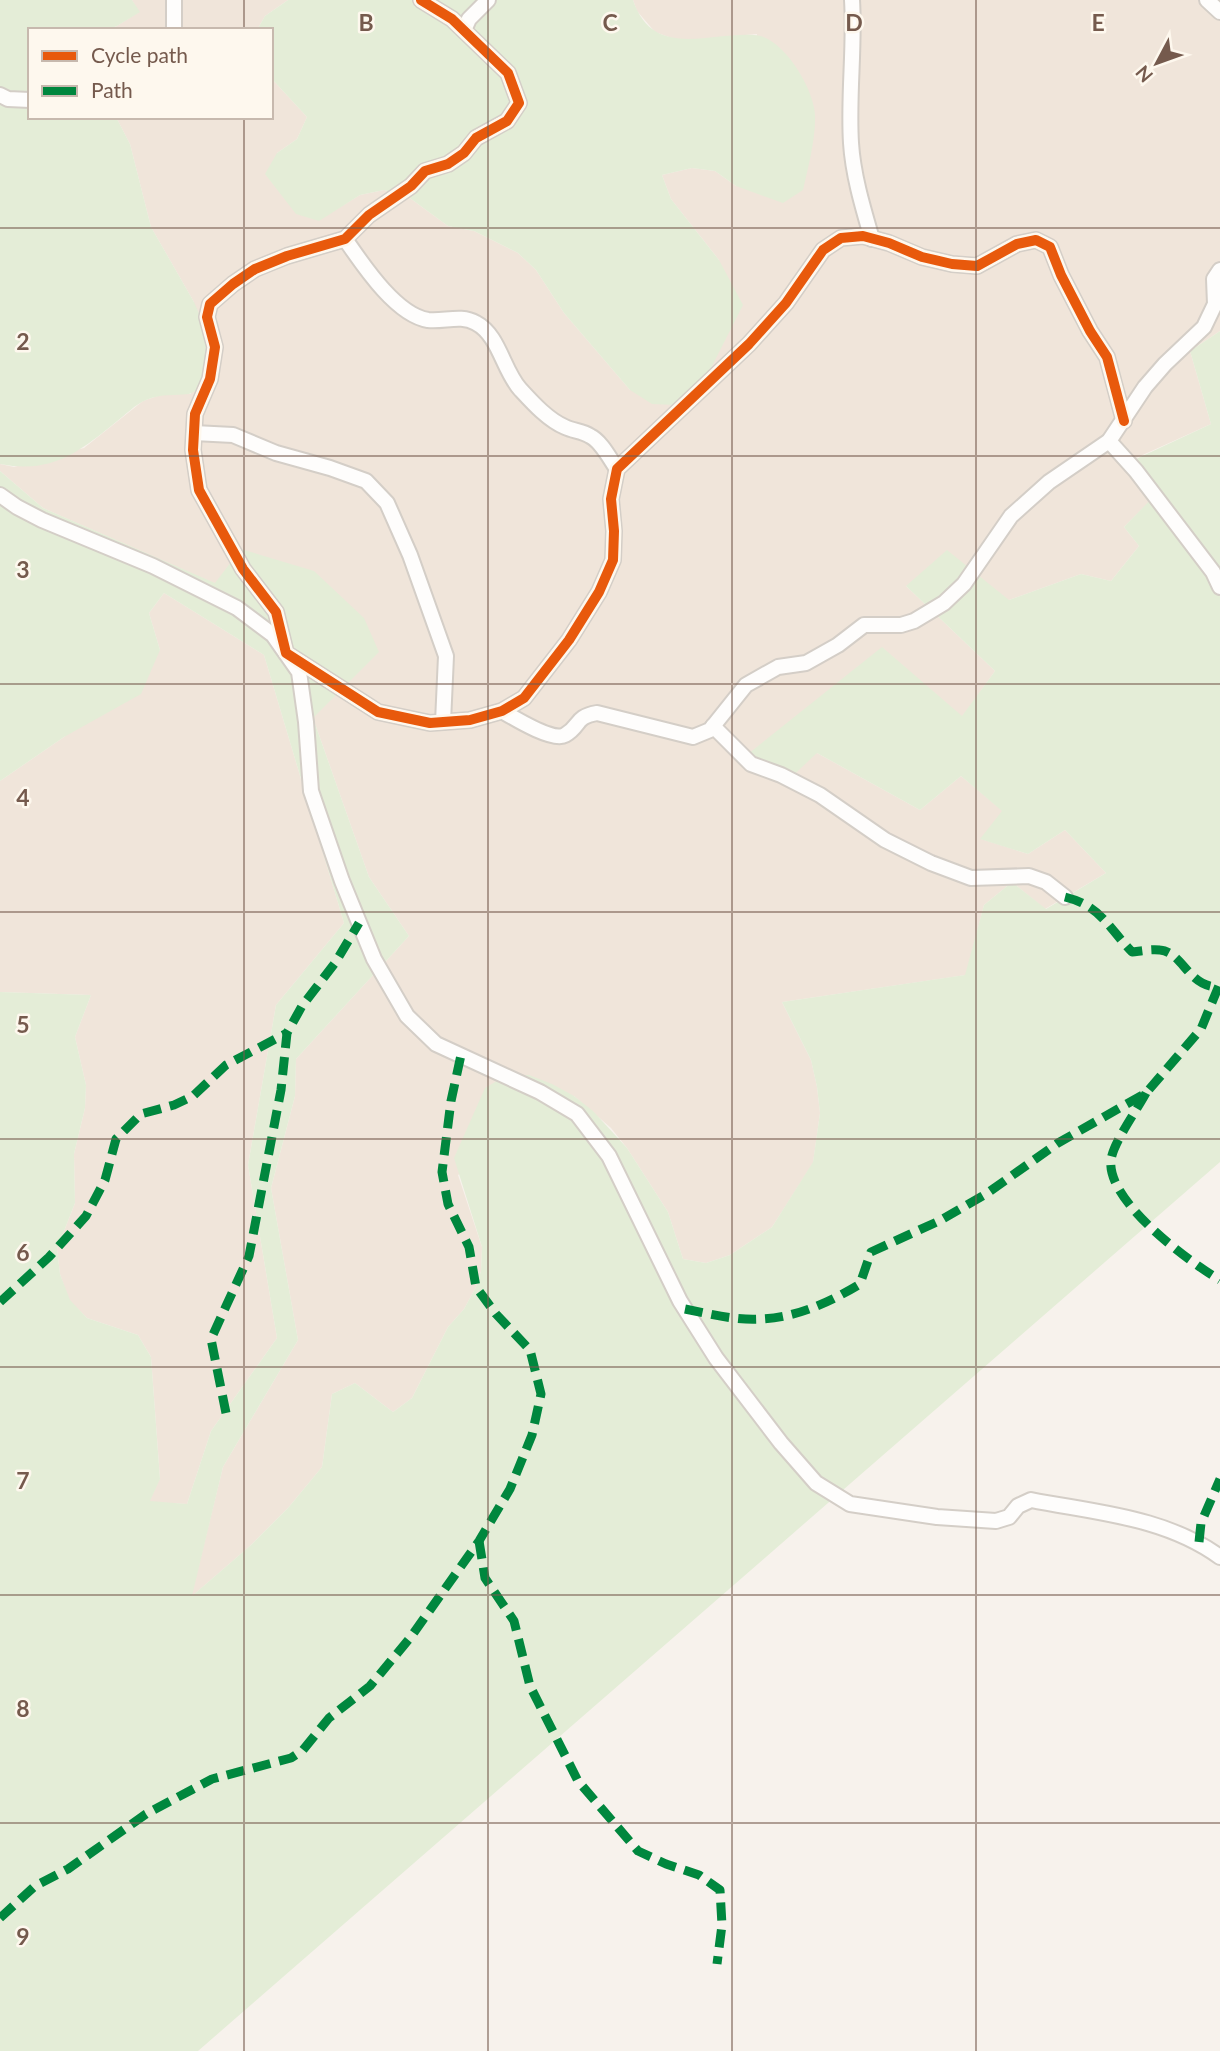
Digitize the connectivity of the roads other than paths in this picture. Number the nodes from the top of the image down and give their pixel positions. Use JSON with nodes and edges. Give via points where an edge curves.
{"nodes":[{"id":1,"x":174,"y":0,"type":"edge"},
{"id":2,"x":421,"y":0,"type":"edge"},
{"id":3,"x":488,"y":0,"type":"edge"},
{"id":4,"x":852,"y":0,"type":"edge"},
{"id":5,"x":1207,"y":0,"type":"edge"},
{"id":6,"x":1220,"y":12,"type":"edge"},
{"id":7,"x":174,"y":28,"type":"edge"},
{"id":8,"x":464,"y":30,"type":"junction"},
{"id":9,"x":0,"y":95,"type":"edge"},
{"id":10,"x":28,"y":100,"type":"edge"},
{"id":11,"x":345,"y":239,"type":"junction"},
{"id":12,"x":872,"y":239,"type":"junction"},
{"id":13,"x":1220,"y":270,"type":"edge"},
{"id":14,"x":1124,"y":421,"type":"junction"},
{"id":15,"x":194,"y":433,"type":"junction"},
{"id":16,"x":1109,"y":441,"type":"junction"},
{"id":17,"x":617,"y":469,"type":"junction"},
{"id":18,"x":0,"y":495,"type":"edge"},
{"id":19,"x":1220,"y":587,"type":"edge"},
{"id":20,"x":286,"y":653,"type":"junction"},
{"id":21,"x":502,"y":711,"type":"junction"},
{"id":22,"x":443,"y":722,"type":"junction"},
{"id":23,"x":713,"y":726,"type":"junction"},
{"id":24,"x":1065,"y":897,"type":"dead end"},
{"id":25,"x":1220,"y":1557,"type":"edge"}],
"edges":[{"from":1,"to":7,"type":"street"},
{"from":2,"to":8,"type":"street"},
{"from":3,"to":8,"type":"street"},
{"from":4,"to":12,"type":"street","via":[[851,143]]},
{"from":5,"to":6,"type":"street"},
{"from":8,"to":11,"type":"street","via":[[508,73],[519,103],[507,121],[476,138],[448,163],[425,171]]},
{"from":9,"to":10,"type":"street"},
{"from":11,"to":15,"type":"street","via":[[255,269],[210,304],[207,317],[215,347],[210,379],[195,414]]},
{"from":11,"to":17,"type":"street","via":[[397,303],[414,316],[474,321],[487,330],[518,387],[562,426],[592,436]]},
{"from":12,"to":14,"type":"street","via":[[922,257],[977,266],[1017,244],[1036,240],[1050,247],[1107,358]]},
{"from":12,"to":17,"type":"street","via":[[841,238],[823,250],[786,303],[748,344]]},
{"from":13,"to":14,"type":"street","via":[[1214,279],[1216,304],[1204,327],[1145,387]]},
{"from":14,"to":16,"type":"street"},
{"from":15,"to":20,"type":"street","via":[[199,490],[243,569],[276,612]]},
{"from":15,"to":22,"type":"street","via":[[233,435],[366,481],[387,503],[446,656]]},
{"from":16,"to":19,"type":"street","via":[[1143,479]]},
{"from":16,"to":23,"type":"street","via":[[1049,482],[1011,516],[964,584],[944,603],[901,625],[863,625],[806,663],[778,667],[746,685]]},
{"from":17,"to":21,"type":"street","via":[[611,499],[613,560],[599,592],[524,698]]},
{"from":18,"to":20,"type":"street","via":[[42,520],[153,566],[237,608],[273,635]]},
{"from":20,"to":22,"type":"street","via":[[378,712]]},
{"from":20,"to":25,"type":"street","via":[[299,672],[312,791],[342,881],[374,959],[407,1016],[436,1044],[577,1114],[609,1156],[680,1301],[716,1359],[816,1483],[850,1504],[937,1517],[996,1521],[1031,1500],[1147,1521],[1199,1542]]},
{"from":21,"to":22,"type":"street"},
{"from":21,"to":23,"type":"street","via":[[556,737],[566,735],[583,715],[597,713],[693,737]]},
{"from":23,"to":24,"type":"street","via":[[751,764],[820,795],[885,839],[931,863],[971,878],[1030,876]]}]}
